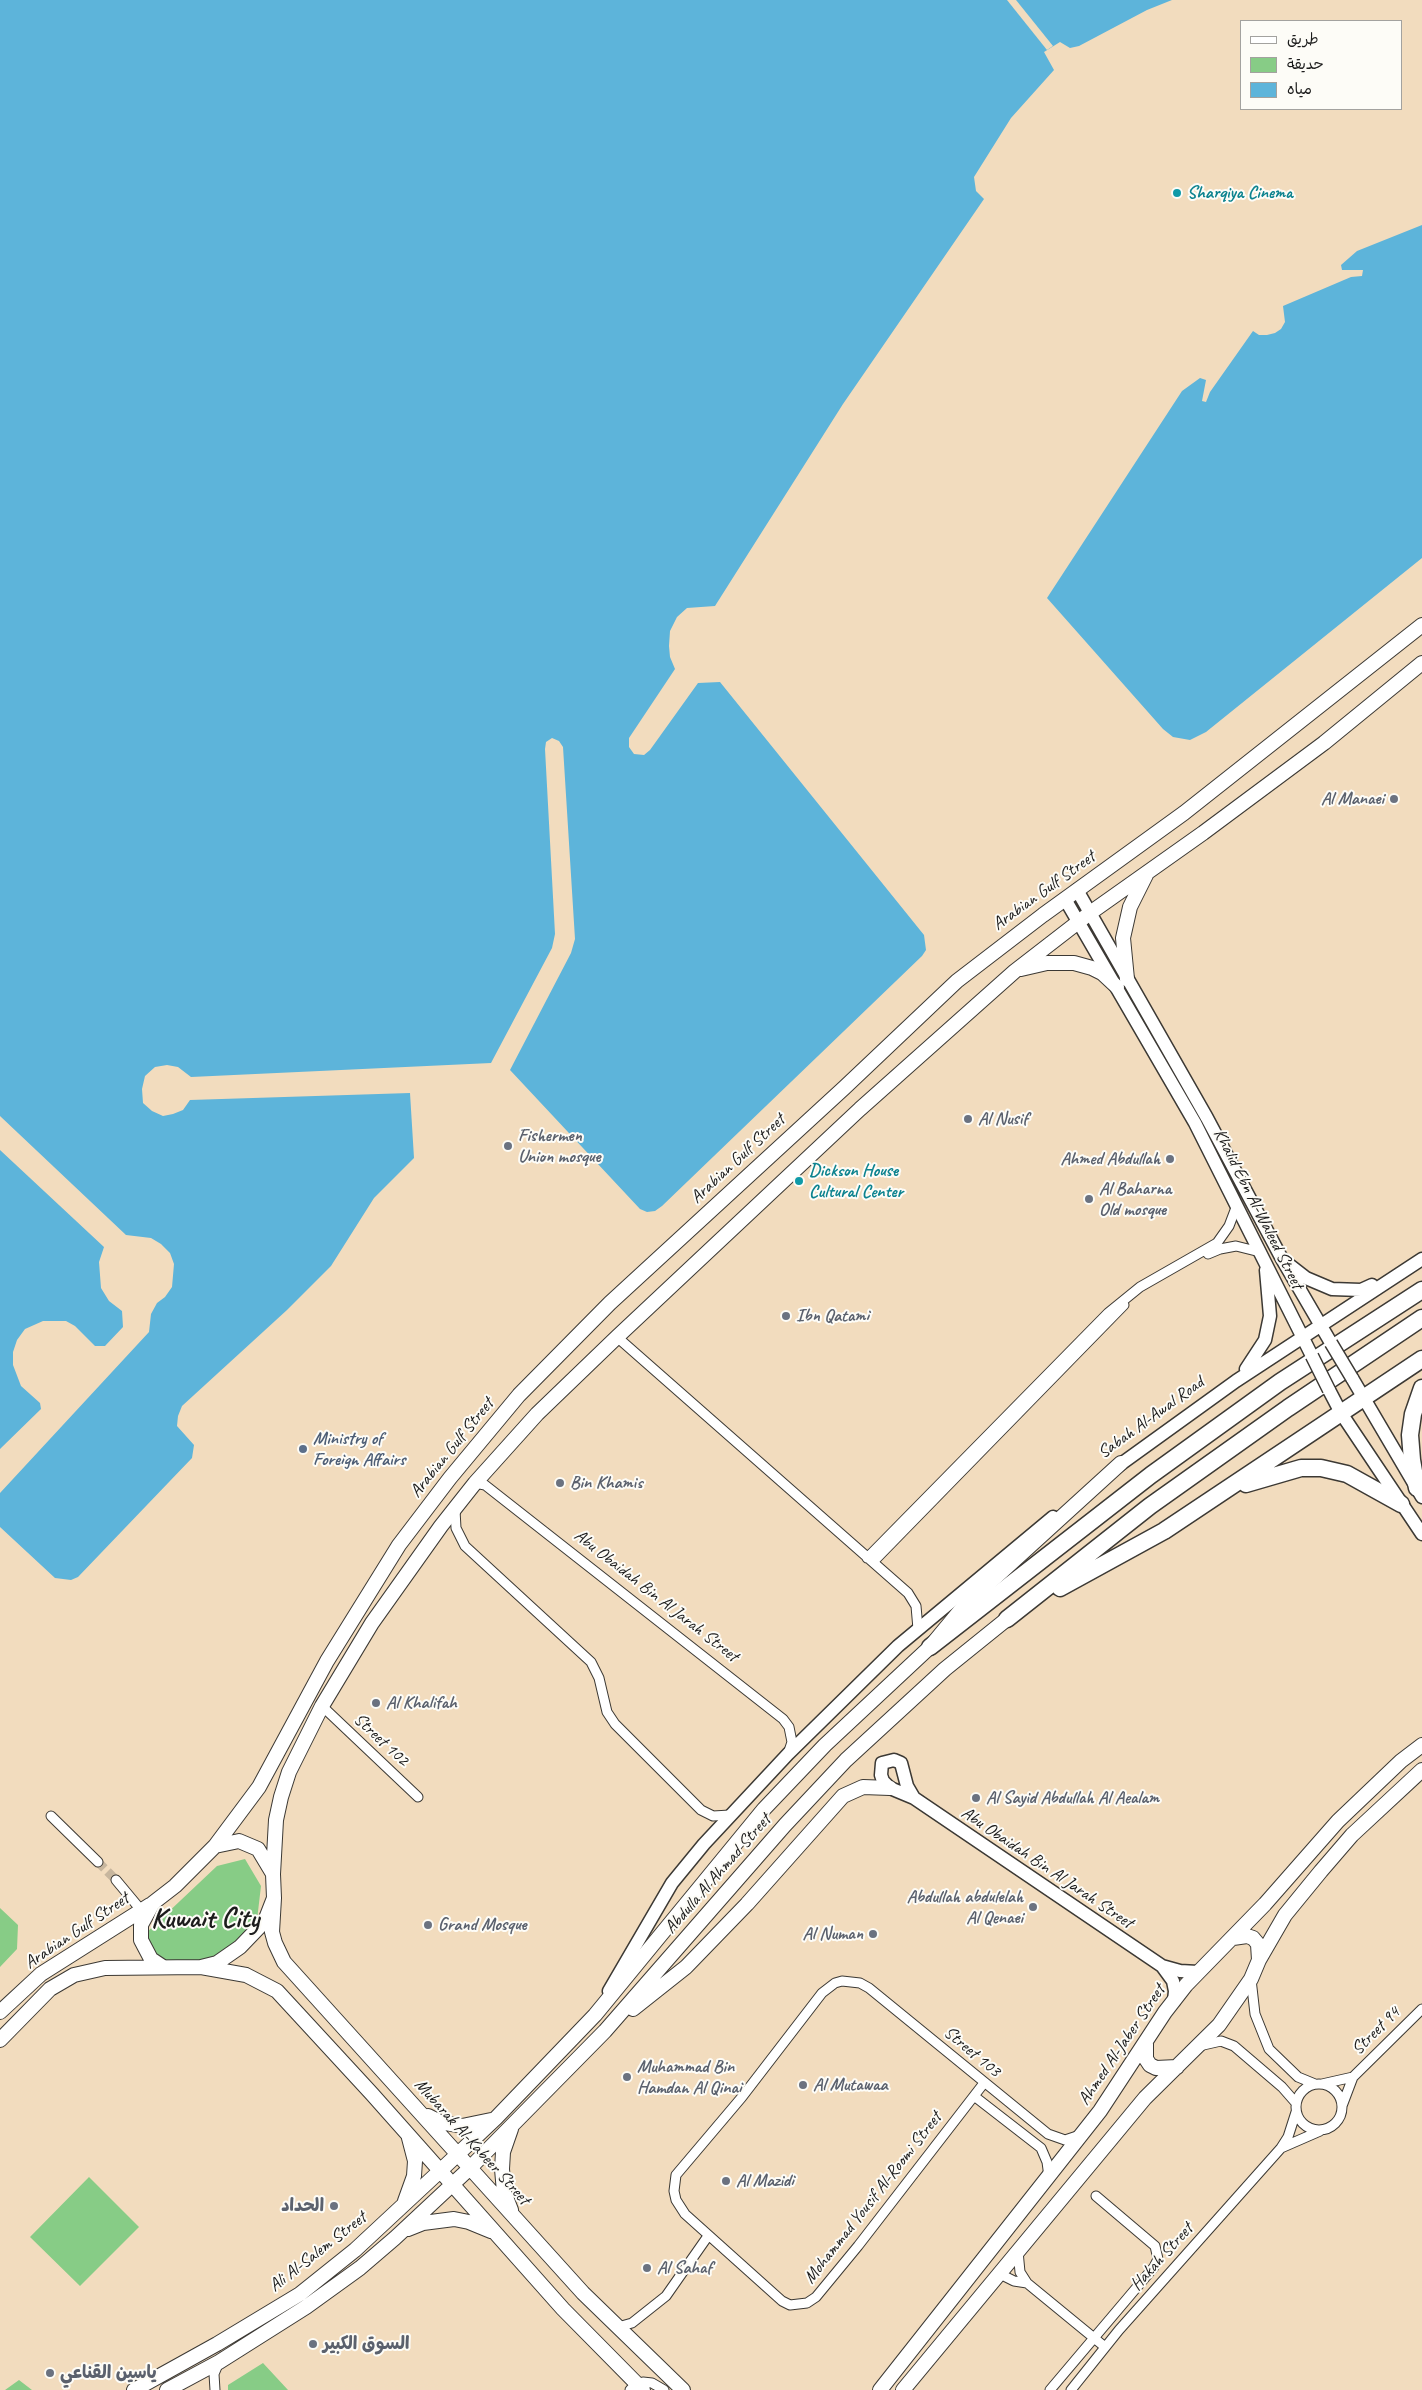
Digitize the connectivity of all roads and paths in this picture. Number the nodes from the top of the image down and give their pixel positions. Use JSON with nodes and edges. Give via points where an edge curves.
{"nodes":[{"id":1,"x":1422,"y":625,"type":"edge"},
{"id":2,"x":1422,"y":662,"type":"edge"},
{"id":3,"x":1148,"y":871,"type":"junction"},
{"id":4,"x":1077,"y":890,"type":"junction"},
{"id":5,"x":1065,"y":899,"type":"junction"},
{"id":6,"x":1090,"y":913,"type":"junction"},
{"id":7,"x":1078,"y":922,"type":"junction"},
{"id":8,"x":1015,"y":971,"type":"junction"},
{"id":9,"x":1122,"y":983,"type":"junction"},
{"id":10,"x":1237,"y":1205,"type":"junction"},
{"id":11,"x":1213,"y":1249,"type":"junction"},
{"id":12,"x":1263,"y":1257,"type":"junction"},
{"id":13,"x":1282,"y":1259,"type":"junction"},
{"id":14,"x":1422,"y":1259,"type":"edge"},
{"id":15,"x":1389,"y":1280,"type":"junction"},
{"id":16,"x":1422,"y":1290,"type":"edge"},
{"id":17,"x":1422,"y":1318,"type":"edge"},
{"id":18,"x":1321,"y":1324,"type":"junction"},
{"id":19,"x":617,"y":1336,"type":"junction"},
{"id":20,"x":1302,"y":1336,"type":"junction"},
{"id":21,"x":1422,"y":1359,"type":"edge"},
{"id":22,"x":1236,"y":1381,"type":"junction"},
{"id":23,"x":1422,"y":1388,"type":"edge"},
{"id":24,"x":1363,"y":1398,"type":"junction"},
{"id":25,"x":1341,"y":1413,"type":"junction"},
{"id":26,"x":1122,"y":1463,"type":"junction"},
{"id":27,"x":475,"y":1483,"type":"junction"},
{"id":28,"x":1225,"y":1491,"type":"junction"},
{"id":29,"x":1420,"y":1493,"type":"edge"},
{"id":30,"x":1401,"y":1504,"type":"junction"},
{"id":31,"x":455,"y":1507,"type":"junction"},
{"id":32,"x":1422,"y":1534,"type":"edge"},
{"id":33,"x":870,"y":1560,"type":"junction"},
{"id":34,"x":1023,"y":1608,"type":"junction"},
{"id":35,"x":1007,"y":1619,"type":"joint"},
{"id":36,"x":918,"y":1629,"type":"junction"},
{"id":37,"x":930,"y":1648,"type":"junction"},
{"id":38,"x":322,"y":1706,"type":"junction"},
{"id":39,"x":1422,"y":1745,"type":"edge"},
{"id":40,"x":788,"y":1754,"type":"junction"},
{"id":41,"x":1422,"y":1770,"type":"edge"},
{"id":42,"x":890,"y":1788,"type":"junction"},
{"id":43,"x":418,"y":1797,"type":"dead end"},
{"id":44,"x":914,"y":1798,"type":"junction"},
{"id":45,"x":730,"y":1815,"type":"junction"},
{"id":46,"x":51,"y":1816,"type":"dead end"},
{"id":47,"x":215,"y":1846,"type":"junction"},
{"id":48,"x":98,"y":1862,"type":"tunnel mouth"},
{"id":49,"x":273,"y":1874,"type":"junction"},
{"id":50,"x":116,"y":1880,"type":"tunnel mouth"},
{"id":51,"x":274,"y":1898,"type":"junction"},
{"id":52,"x":147,"y":1907,"type":"junction"},
{"id":53,"x":1233,"y":1938,"type":"junction"},
{"id":54,"x":1259,"y":1960,"type":"junction"},
{"id":55,"x":1162,"y":1966,"type":"junction"},
{"id":56,"x":163,"y":1967,"type":"junction"},
{"id":57,"x":201,"y":1967,"type":"junction"},
{"id":58,"x":1198,"y":1972,"type":"junction"},
{"id":59,"x":1251,"y":1979,"type":"junction"},
{"id":60,"x":842,"y":1981,"type":"joint"},
{"id":61,"x":1174,"y":2001,"type":"junction"},
{"id":62,"x":1422,"y":2008,"type":"edge"},
{"id":63,"x":0,"y":2012,"type":"edge"},
{"id":64,"x":595,"y":2016,"type":"junction"},
{"id":65,"x":606,"y":2031,"type":"junction"},
{"id":66,"x":318,"y":2035,"type":"junction"},
{"id":67,"x":0,"y":2040,"type":"edge"},
{"id":68,"x":355,"y":2041,"type":"junction"},
{"id":69,"x":1146,"y":2044,"type":"junction"},
{"id":70,"x":1198,"y":2046,"type":"junction"},
{"id":71,"x":1177,"y":2067,"type":"junction"},
{"id":72,"x":1353,"y":2077,"type":"junction"},
{"id":73,"x":984,"y":2083,"type":"junction"},
{"id":74,"x":1318,"y":2084,"type":"junction"},
{"id":75,"x":974,"y":2096,"type":"junction"},
{"id":76,"x":1296,"y":2108,"type":"junction"},
{"id":77,"x":1342,"y":2109,"type":"junction"},
{"id":78,"x":420,"y":2110,"type":"junction"},
{"id":79,"x":496,"y":2118,"type":"junction"},
{"id":80,"x":514,"y":2122,"type":"junction"},
{"id":81,"x":1325,"y":2130,"type":"junction"},
{"id":82,"x":406,"y":2133,"type":"junction"},
{"id":83,"x":1083,"y":2134,"type":"junction"},
{"id":84,"x":1281,"y":2148,"type":"junction"},
{"id":85,"x":458,"y":2154,"type":"junction"},
{"id":86,"x":470,"y":2168,"type":"junction"},
{"id":87,"x":441,"y":2170,"type":"junction"},
{"id":88,"x":1049,"y":2178,"type":"junction"},
{"id":89,"x":453,"y":2184,"type":"junction"},
{"id":90,"x":1096,"y":2196,"type":"dead end"},
{"id":91,"x":394,"y":2214,"type":"junction"},
{"id":92,"x":514,"y":2218,"type":"junction"},
{"id":93,"x":497,"y":2235,"type":"junction"},
{"id":94,"x":708,"y":2236,"type":"junction"},
{"id":95,"x":395,"y":2238,"type":"junction"},
{"id":96,"x":994,"y":2248,"type":"junction"},
{"id":97,"x":1018,"y":2251,"type":"junction"},
{"id":98,"x":974,"y":2274,"type":"junction"},
{"id":99,"x":1000,"y":2274,"type":"junction"},
{"id":100,"x":1027,"y":2283,"type":"junction"},
{"id":101,"x":991,"y":2285,"type":"junction"},
{"id":102,"x":618,"y":2328,"type":"junction"},
{"id":103,"x":1093,"y":2337,"type":"junction"},
{"id":104,"x":1106,"y":2347,"type":"junction"},
{"id":105,"x":219,"y":2362,"type":"junction"},
{"id":106,"x":636,"y":2388,"type":"edge"},
{"id":107,"x":134,"y":2390,"type":"edge"},
{"id":108,"x":167,"y":2390,"type":"edge"},
{"id":109,"x":215,"y":2390,"type":"edge"},
{"id":110,"x":664,"y":2390,"type":"edge"},
{"id":111,"x":683,"y":2390,"type":"edge"},
{"id":112,"x":880,"y":2390,"type":"edge"},
{"id":113,"x":904,"y":2390,"type":"edge"},
{"id":114,"x":1050,"y":2390,"type":"edge"},
{"id":115,"x":1071,"y":2390,"type":"edge"}],
"edges":[{"from":1,"to":4,"type":"main road","name":"Arabian Gulf Street","via":[[1191,807]]},
{"from":2,"to":3,"type":"main road","via":[[1324,743]]},
{"from":3,"to":6,"type":"main road"},
{"from":3,"to":9,"type":"main road","via":[[1127,918]]},
{"from":4,"to":5,"type":"main road","name":"Arabian Gulf Street"},
{"from":4,"to":6,"type":"main road","name":"Khalid Ebn Al-Waleed Street"},
{"from":5,"to":7,"type":"main road","name":"Khalid Ebn Al-Waleed Street"},
{"from":5,"to":47,"type":"main road","name":"Arabian Gulf Street","via":[[957,981],[610,1302],[519,1394],[400,1545],[327,1661],[259,1788]]},
{"from":6,"to":7,"type":"main road"},
{"from":6,"to":9,"type":"main road","name":"Khalid Ebn Al-Waleed Street"},
{"from":7,"to":8,"type":"main road"},
{"from":7,"to":9,"type":"main road","name":"Khalid Ebn Al-Waleed Street"},
{"from":8,"to":9,"type":"main road","via":[[1065,961],[1092,968]]},
{"from":8,"to":19,"type":"main road","via":[[860,1109]]},
{"from":9,"to":10,"type":"main road","name":"Khalid Ebn Al-Waleed Street"},
{"from":9,"to":13,"type":"main road","name":"Khalid Ebn Al-Waleed Street","via":[[1207,1118]]},
{"from":10,"to":11,"type":"street","via":[[1225,1233]]},
{"from":10,"to":12,"type":"main road","name":"Khalid Ebn Al-Waleed Street"},
{"from":11,"to":12,"type":"street","via":[[1236,1246]]},
{"from":11,"to":33,"type":"street","via":[[1140,1287],[1108,1313]]},
{"from":12,"to":20,"type":"main road","name":"Khalid Ebn Al-Waleed Street"},
{"from":12,"to":22,"type":"main road","via":[[1270,1316],[1265,1340],[1254,1360]]},
{"from":13,"to":15,"type":"main road","via":[[1306,1278],[1332,1289],[1361,1290]]},
{"from":13,"to":18,"type":"main road","name":"Khalid Ebn Al-Waleed Street"},
{"from":14,"to":15,"type":"main road","name":"Sabah Al-Awal Road"},
{"from":15,"to":18,"type":"main road","name":"Sabah Al-Awal Road"},
{"from":16,"to":37,"type":"highway","via":[[1280,1382],[1151,1475]]},
{"from":17,"to":34,"type":"highway","via":[[1150,1506]]},
{"from":18,"to":20,"type":"main road","name":"Sabah Al-Awal Road"},
{"from":18,"to":24,"type":"main road","name":"Khalid Ebn Al-Waleed Street","bridge":true},
{"from":19,"to":27,"type":"main road","via":[[537,1414]]},
{"from":19,"to":33,"type":"street"},
{"from":20,"to":22,"type":"main road","name":"Sabah Al-Awal Road"},
{"from":20,"to":25,"type":"main road","name":"Khalid Ebn Al-Waleed Street","bridge":true},
{"from":21,"to":24,"type":"highway"},
{"from":22,"to":26,"type":"main road","name":"Sabah Al-Awal Road"},
{"from":23,"to":29,"type":"highway","via":[[1410,1436]]},
{"from":24,"to":25,"type":"highway"},
{"from":24,"to":29,"type":"main road","name":"Khalid Ebn Al-Waleed Street"},
{"from":25,"to":28,"type":"highway"},
{"from":25,"to":30,"type":"main road","name":"Khalid Ebn Al-Waleed Street"},
{"from":26,"to":36,"type":"main road","name":"Sabah Al-Awal Road"},
{"from":26,"to":37,"type":"main road","name":"Abdulla Al Ahmad Street","via":[[964,1606]]},
{"from":27,"to":31,"type":"main road"},
{"from":27,"to":40,"type":"street","name":"Abu Obaidah Bin Al Jarah Street","via":[[485,1485],[783,1719],[789,1727],[792,1742]]},
{"from":28,"to":30,"type":"highway","via":[[1280,1472],[1321,1468],[1347,1474]]},
{"from":28,"to":34,"type":"highway","via":[[1164,1531]]},
{"from":30,"to":32,"type":"main road","name":"Khalid Ebn Al-Waleed Street"},
{"from":31,"to":38,"type":"main road","via":[[372,1623]]},
{"from":31,"to":45,"type":"street","via":[[456,1528],[465,1546],[591,1662],[599,1678],[607,1712],[615,1724],[701,1810],[713,1816]]},
{"from":33,"to":36,"type":"street","via":[[913,1599],[918,1613]]},
{"from":34,"to":35,"type":"highway"},
{"from":35,"to":65,"type":"main road","name":"Abdulla Al Ahmad Street","via":[[945,1669],[846,1760],[785,1825]]},
{"from":36,"to":40,"type":"main road","name":"Abdulla Al Ahmad Street"},
{"from":37,"to":64,"type":"main road","name":"Abdulla Al Ahmad Street","via":[[825,1746],[764,1809]]},
{"from":38,"to":43,"type":"street","name":"Street 102"},
{"from":38,"to":49,"type":"main road","via":[[289,1772],[281,1797],[276,1820]]},
{"from":39,"to":53,"type":"main road","name":"Ahmed Al-Jaber Street","via":[[1338,1821]]},
{"from":40,"to":45,"type":"main road","name":"Abdulla Al Ahmad Street"},
{"from":41,"to":54,"type":"main road","via":[[1346,1842],[1285,1915]]},
{"from":42,"to":44,"type":"main road","name":"Abu Obaidah Bin Al Jarah Street"},
{"from":42,"to":44,"type":"main road","via":[[883,1781],[880,1770],[882,1764],[894,1760],[904,1768],[907,1786]]},
{"from":42,"to":65,"type":"main road","via":[[863,1787],[843,1796],[686,1967]]},
{"from":44,"to":55,"type":"main road","name":"Abu Obaidah Bin Al Jarah Street"},
{"from":45,"to":64,"type":"main road","name":"Abdulla Al Ahmad Street","via":[[660,1900]]},
{"from":46,"to":48,"type":"street"},
{"from":47,"to":49,"type":"main road","via":[[239,1841],[253,1846],[264,1856]]},
{"from":47,"to":52,"type":"main road","via":[[175,1886]]},
{"from":49,"to":51,"type":"main road"},
{"from":50,"to":52,"type":"street"},
{"from":51,"to":57,"type":"main road","via":[[264,1921],[249,1939],[217,1962]]},
{"from":51,"to":68,"type":"main road","name":"Mubarak Al-Kabeer Street","via":[[272,1932],[280,1956]]},
{"from":52,"to":56,"type":"main road","via":[[141,1925],[142,1940],[151,1959]]},
{"from":52,"to":63,"type":"main road","name":"Arabian Gulf Street","via":[[41,1974]]},
{"from":53,"to":54,"type":"main road","via":[[1253,1938],[1258,1944]]},
{"from":53,"to":58,"type":"main road","name":"Ahmed Al-Jaber Street"},
{"from":54,"to":59,"type":"main road"},
{"from":55,"to":58,"type":"main road","name":"Abu Obaidah Bin Al Jarah Street"},
{"from":55,"to":61,"type":"main road","name":"Abu Obaidah Bin Al Jarah Street","via":[[1173,1981]]},
{"from":56,"to":57,"type":"main road"},
{"from":56,"to":67,"type":"main road","name":"Arabian Gulf Street","via":[[105,1968],[74,1975],[50,1989]]},
{"from":57,"to":66,"type":"main road","via":[[230,1970],[259,1980],[277,1991]]},
{"from":58,"to":61,"type":"main road","name":"Ahmed Al-Jaber Street"},
{"from":59,"to":70,"type":"main road","via":[[1219,2025]]},
{"from":59,"to":74,"type":"street","via":[[1255,2014],[1269,2049],[1298,2077]]},
{"from":60,"to":73,"type":"street","name":"Street 103","via":[[860,1983],[869,1988]]},
{"from":60,"to":94,"type":"street","name":"Mohammad Yousif Al-Roomi Street","via":[[835,1982],[822,1993],[676,2175],[674,2191],[679,2208]]},
{"from":61,"to":69,"type":"main road","name":"Ahmed Al-Jaber Street"},
{"from":62,"to":72,"type":"street","name":"Street 94"},
{"from":64,"to":79,"type":"main road","name":"Abdulla Al Ahmad Street"},
{"from":65,"to":80,"type":"main road","name":"Abdulla Al Ahmad Street"},
{"from":66,"to":68,"type":"main road","via":[[312,2019],[324,2014]]},
{"from":66,"to":82,"type":"main road"},
{"from":68,"to":78,"type":"main road","name":"Mubarak Al-Kabeer Street"},
{"from":69,"to":71,"type":"main road","via":[[1146,2059],[1150,2065],[1156,2068]]},
{"from":69,"to":83,"type":"main road","name":"Ahmed Al-Jaber Street"},
{"from":70,"to":71,"type":"main road"},
{"from":70,"to":76,"type":"street","via":[[1221,2041],[1234,2046],[1282,2087]]},
{"from":71,"to":97,"type":"main road","via":[[1145,2098]]},
{"from":72,"to":74,"type":"street","name":"Street 94"},
{"from":72,"to":77,"type":"street","name":"Street 94"},
{"from":73,"to":75,"type":"street","name":"Mohammad Yousif Al-Roomi Street"},
{"from":73,"to":83,"type":"street","name":"Street 103","via":[[1048,2134],[1065,2140]]},
{"from":74,"to":76,"type":"street","via":[[1300,2093]]},
{"from":74,"to":77,"type":"street","via":[[1336,2092]]},
{"from":75,"to":88,"type":"street","name":"Street 103","via":[[1041,2148]]},
{"from":75,"to":94,"type":"street","name":"Mohammad Yousif Al-Roomi Street","via":[[858,2246],[816,2297],[807,2303],[782,2301]]},
{"from":76,"to":81,"type":"street","via":[[1307,2127]]},
{"from":76,"to":84,"type":"street","name":"Hakah Street"},
{"from":77,"to":81,"type":"street","via":[[1338,2120]]},
{"from":78,"to":79,"type":"main road","via":[[440,2122],[457,2126]]},
{"from":78,"to":85,"type":"main road","name":"Mubarak Al-Kabeer Street"},
{"from":79,"to":85,"type":"main road","name":"Abdulla Al Ahmad Street"},
{"from":80,"to":86,"type":"main road","name":"Abdulla Al Ahmad Street"},
{"from":80,"to":92,"type":"main road","via":[[505,2146],[502,2169],[504,2192]]},
{"from":81,"to":84,"type":"street","name":"Hakah Street"},
{"from":82,"to":87,"type":"main road"},
{"from":82,"to":91,"type":"main road","via":[[415,2161],[414,2176],[404,2203]]},
{"from":83,"to":88,"type":"main road","name":"Ahmed Al-Jaber Street"},
{"from":84,"to":104,"type":"street","name":"Hakah Street"},
{"from":85,"to":86,"type":"main road","name":"Mubarak Al-Kabeer Street"},
{"from":85,"to":87,"type":"main road","name":"Ali Al-Salem Street"},
{"from":86,"to":89,"type":"main road","name":"Ali Al-Salem Street"},
{"from":86,"to":92,"type":"main road","name":"Mubarak Al-Kabeer Street"},
{"from":87,"to":89,"type":"main road"},
{"from":87,"to":91,"type":"main road","name":"Ali Al-Salem Street"},
{"from":88,"to":96,"type":"main road","name":"Ahmed Al-Jaber Street"},
{"from":89,"to":93,"type":"main road"},
{"from":89,"to":95,"type":"main road","name":"Ali Al-Salem Street"},
{"from":90,"to":103,"type":"street","via":[[1152,2242],[1158,2254],[1154,2267]]},
{"from":91,"to":107,"type":"main road","name":"Ali Al-Salem Street","via":[[300,2294]]},
{"from":92,"to":102,"type":"main road","name":"Mubarak Al-Kabeer Street"},
{"from":93,"to":95,"type":"main road","via":[[454,2219],[423,2223]]},
{"from":93,"to":106,"type":"main road"},
{"from":94,"to":102,"type":"street","via":[[666,2296],[632,2323]]},
{"from":95,"to":105,"type":"main road","name":"Ali Al-Salem Street","via":[[316,2301]]},
{"from":96,"to":98,"type":"main road","name":"Ahmed Al-Jaber Street"},
{"from":96,"to":99,"type":"main road","via":[[993,2259]]},
{"from":97,"to":99,"type":"main road"},
{"from":97,"to":100,"type":"street","via":[[1020,2272]]},
{"from":98,"to":101,"type":"main road","via":[[987,2273]]},
{"from":98,"to":112,"type":"main road","name":"Ahmed Al-Jaber Street"},
{"from":99,"to":100,"type":"street"},
{"from":99,"to":101,"type":"main road"},
{"from":100,"to":103,"type":"street"},
{"from":101,"to":113,"type":"main road"},
{"from":102,"to":111,"type":"main road","name":"Mubarak Al-Kabeer Street"},
{"from":103,"to":104,"type":"street"},
{"from":103,"to":114,"type":"street"},
{"from":104,"to":115,"type":"street","name":"Hakah Street"},
{"from":105,"to":108,"type":"main road","name":"Ali Al-Salem Street"},
{"from":105,"to":109,"type":"street","via":[[214,2374]]},
{"from":106,"to":110,"type":"street","via":[[643,2382],[652,2382]]}]}
